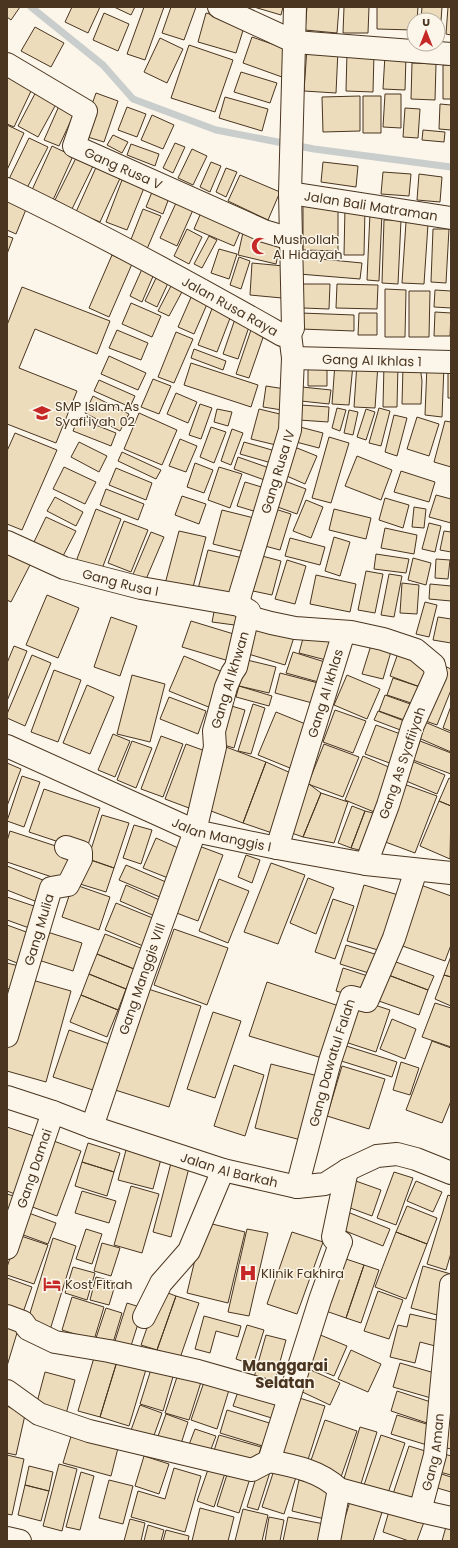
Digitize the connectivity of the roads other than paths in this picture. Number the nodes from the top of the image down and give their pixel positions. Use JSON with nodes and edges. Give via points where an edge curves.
{"nodes":[{"id":1,"x":219,"y":7,"type":"edge"},
{"id":2,"x":296,"y":7,"type":"edge"},
{"id":3,"x":295,"y":42,"type":"junction"},
{"id":4,"x":451,"y":54,"type":"edge"},
{"id":5,"x":7,"y":64,"type":"edge"},
{"id":6,"x":291,"y":185,"type":"junction"},
{"id":7,"x":7,"y":189,"type":"edge"},
{"id":8,"x":451,"y":218,"type":"edge"},
{"id":9,"x":291,"y":239,"type":"junction"},
{"id":10,"x":290,"y":334,"type":"junction"},
{"id":11,"x":293,"y":358,"type":"junction"},
{"id":12,"x":451,"y":362,"type":"edge"},
{"id":13,"x":7,"y":542,"type":"edge"},
{"id":14,"x":244,"y":611,"type":"junction"},
{"id":15,"x":344,"y":632,"type":"junction"},
{"id":16,"x":7,"y":746,"type":"edge"},
{"id":17,"x":194,"y":831,"type":"junction"},
{"id":18,"x":66,"y":847,"type":"dead end"},
{"id":19,"x":276,"y":848,"type":"junction"},
{"id":20,"x":366,"y":864,"type":"junction"},
{"id":21,"x":416,"y":870,"type":"junction"},
{"id":22,"x":451,"y":873,"type":"edge"},
{"id":23,"x":7,"y":1036,"type":"edge"},
{"id":24,"x":7,"y":1097,"type":"edge"},
{"id":25,"x":53,"y":1112,"type":"junction"},
{"id":26,"x":92,"y":1127,"type":"junction"},
{"id":27,"x":223,"y":1170,"type":"junction"},
{"id":28,"x":347,"y":1170,"type":"junction"},
{"id":29,"x":451,"y":1173,"type":"edge"},
{"id":30,"x":297,"y":1187,"type":"junction"},
{"id":31,"x":7,"y":1248,"type":"edge"},
{"id":32,"x":451,"y":1285,"type":"edge"},
{"id":33,"x":7,"y":1316,"type":"edge"},
{"id":34,"x":144,"y":1317,"type":"dead end"},
{"id":35,"x":7,"y":1391,"type":"edge"},
{"id":36,"x":289,"y":1397,"type":"junction"},
{"id":37,"x":269,"y":1461,"type":"junction"},
{"id":38,"x":339,"y":1489,"type":"junction"},
{"id":39,"x":420,"y":1511,"type":"junction"},
{"id":40,"x":451,"y":1518,"type":"edge"},
{"id":41,"x":7,"y":1538,"type":"edge"},
{"id":42,"x":20,"y":1541,"type":"edge"},
{"id":43,"x":329,"y":1541,"type":"edge"}],
"edges":[{"from":1,"to":3,"type":"street"},
{"from":2,"to":3,"type":"street","name":"Jalan Rusa Raya"},
{"from":3,"to":4,"type":"street"},
{"from":3,"to":6,"type":"street","name":"Jalan Rusa Raya"},
{"from":5,"to":9,"type":"street","name":"Gang Rusa V","via":[[86,111],[74,146],[264,231]]},
{"from":6,"to":8,"type":"street","name":"Jalan Bali Matraman"},
{"from":6,"to":9,"type":"street","name":"Jalan Rusa Raya"},
{"from":7,"to":10,"type":"street","name":"Jalan Rusa Raya","via":[[193,284],[282,335]]},
{"from":9,"to":10,"type":"street","name":"Jalan Rusa Raya","via":[[293,328]]},
{"from":10,"to":11,"type":"street","name":"Gang Rusa IV"},
{"from":11,"to":12,"type":"street","name":"Gang Al Ikhlas 1"},
{"from":11,"to":14,"type":"street","name":"Gang Rusa IV","via":[[290,430],[240,594]]},
{"from":13,"to":14,"type":"street","name":"Gang Rusa I","via":[[64,568]]},
{"from":14,"to":15,"type":"street","name":"Gang Al Ikhlas","via":[[271,623],[295,628]]},
{"from":14,"to":17,"type":"street","name":"Gang Al Ikhwan","via":[[236,667],[226,688],[214,731],[215,747]]},
{"from":15,"to":19,"type":"street","name":"Gang Al Ikhlas"},
{"from":15,"to":20,"type":"street","name":"Gang As Syafiiyah","via":[[383,639],[416,650],[434,665],[436,674],[412,725],[388,805]]},
{"from":16,"to":17,"type":"street","name":"Jalan Manggis I"},
{"from":17,"to":19,"type":"street","name":"Jalan Manggis I"},
{"from":17,"to":26,"type":"street","name":"Gang Manggis VIII"},
{"from":18,"to":23,"type":"street","name":"Gang Mulia","via":[[81,852],[81,859],[68,885],[52,888]]},
{"from":19,"to":20,"type":"street","name":"Jalan Manggis I"},
{"from":20,"to":21,"type":"street","name":"Jalan Manggis I"},
{"from":21,"to":22,"type":"street","name":"Jalan Manggis I"},
{"from":21,"to":30,"type":"street","name":"Gang Dawatul Falah","via":[[394,938],[367,1001],[351,997],[330,1061]]},
{"from":24,"to":25,"type":"street","name":"Jalan Al Barkah"},
{"from":25,"to":26,"type":"street","name":"Jalan Al Barkah"},
{"from":25,"to":31,"type":"street","name":"Gang Damai"},
{"from":26,"to":27,"type":"street","name":"Jalan Al Barkah"},
{"from":27,"to":30,"type":"street","name":"Jalan Al Barkah"},
{"from":27,"to":34,"type":"street","via":[[189,1252],[161,1283]]},
{"from":28,"to":29,"type":"street","name":"Jalan Al Barkah","via":[[377,1156],[397,1154]]},
{"from":28,"to":30,"type":"street","name":"Jalan Al Barkah","via":[[325,1184]]},
{"from":28,"to":36,"type":"street","via":[[333,1236],[341,1242]]},
{"from":32,"to":39,"type":"street","name":"Gang Aman","via":[[435,1455]]},
{"from":33,"to":36,"type":"street","via":[[24,1322],[28,1329],[55,1342],[198,1371]]},
{"from":35,"to":37,"type":"street","via":[[39,1414],[89,1432],[252,1470]]},
{"from":36,"to":37,"type":"street"},
{"from":37,"to":38,"type":"street","via":[[301,1467],[330,1480]]},
{"from":38,"to":39,"type":"street"},
{"from":38,"to":43,"type":"street"},
{"from":39,"to":40,"type":"street"},
{"from":41,"to":42,"type":"street"}]}
